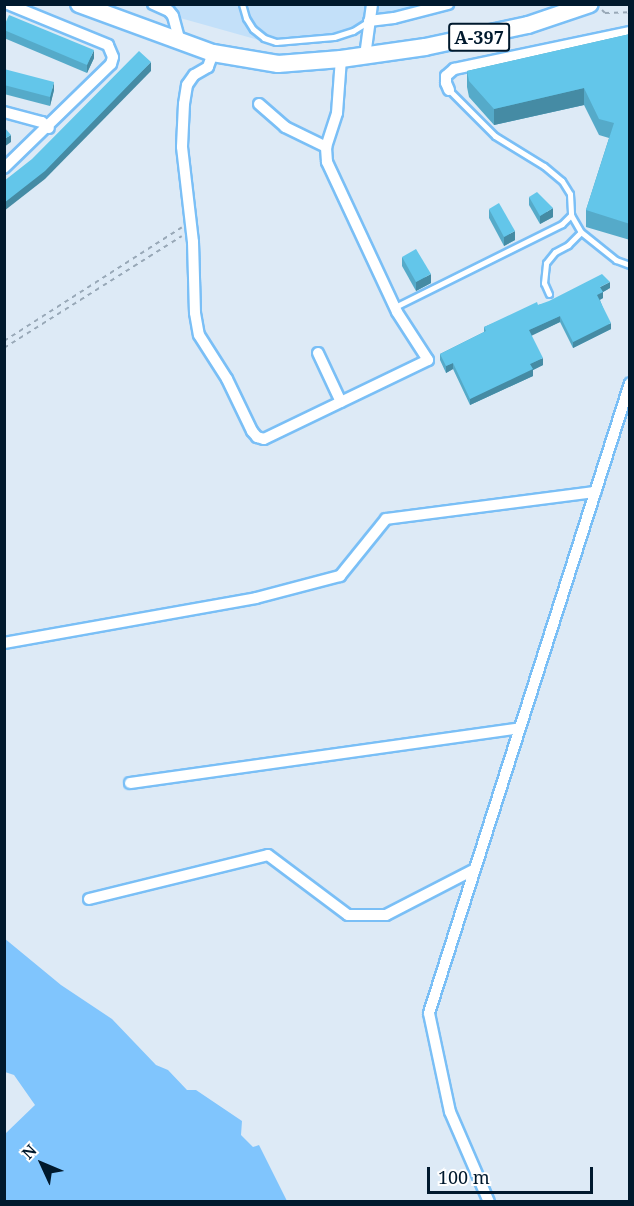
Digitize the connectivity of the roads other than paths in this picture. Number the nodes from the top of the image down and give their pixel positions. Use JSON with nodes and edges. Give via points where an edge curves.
{"nodes":[{"id":1,"x":8,"y":4,"type":"edge"},
{"id":2,"x":79,"y":4,"type":"edge"},
{"id":3,"x":153,"y":4,"type":"edge"},
{"id":4,"x":242,"y":4,"type":"edge"},
{"id":5,"x":372,"y":4,"type":"edge"},
{"id":6,"x":448,"y":4,"type":"edge"},
{"id":7,"x":590,"y":4,"type":"edge"},
{"id":8,"x":369,"y":21,"type":"junction"},
{"id":9,"x":630,"y":32,"type":"edge"},
{"id":10,"x":180,"y":43,"type":"junction"},
{"id":11,"x":213,"y":53,"type":"junction"},
{"id":12,"x":365,"y":56,"type":"junction"},
{"id":13,"x":341,"y":59,"type":"junction"},
{"id":14,"x":449,"y":90,"type":"joint"},
{"id":15,"x":259,"y":104,"type":"dead end"},
{"id":16,"x":4,"y":112,"type":"edge"},
{"id":17,"x":49,"y":128,"type":"junction"},
{"id":18,"x":326,"y":147,"type":"junction"},
{"id":19,"x":4,"y":168,"type":"edge"},
{"id":20,"x":571,"y":215,"type":"junction"},
{"id":21,"x":581,"y":232,"type":"junction"},
{"id":22,"x":630,"y":265,"type":"edge"},
{"id":23,"x":549,"y":294,"type":"dead end"},
{"id":24,"x":394,"y":307,"type":"junction"},
{"id":25,"x":318,"y":353,"type":"dead end"},
{"id":26,"x":630,"y":383,"type":"edge"},
{"id":27,"x":341,"y":402,"type":"junction"},
{"id":28,"x":595,"y":492,"type":"junction"},
{"id":29,"x":4,"y":643,"type":"edge"},
{"id":30,"x":519,"y":728,"type":"junction"},
{"id":31,"x":130,"y":783,"type":"dead end"},
{"id":32,"x":475,"y":869,"type":"junction"},
{"id":33,"x":89,"y":899,"type":"dead end"},
{"id":34,"x":489,"y":1202,"type":"edge"}],
"edges":[{"from":1,"to":17,"type":"street","via":[[108,45],[111,51],[111,64]]},
{"from":2,"to":10,"type":"main road","number":"A-397"},
{"from":3,"to":10,"type":"street","via":[[173,16]]},
{"from":4,"to":8,"type":"lane","via":[[253,29],[276,42],[334,36]]},
{"from":5,"to":8,"type":"street"},
{"from":6,"to":8,"type":"street"},
{"from":7,"to":12,"type":"main road","number":"A-397","via":[[544,21],[482,36]]},
{"from":8,"to":12,"type":"street"},
{"from":9,"to":14,"type":"street","via":[[454,69],[446,76]]},
{"from":10,"to":11,"type":"main road","number":"A-397"},
{"from":11,"to":13,"type":"main road","number":"A-397","via":[[278,64]]},
{"from":11,"to":27,"type":"street","via":[[208,67],[194,75],[187,86],[184,104],[182,147],[199,335],[256,437],[264,439]]},
{"from":12,"to":13,"type":"main road","number":"A-397"},
{"from":13,"to":18,"type":"street","via":[[337,113]]},
{"from":14,"to":20,"type":"lane","via":[[495,136],[562,181],[570,194]]},
{"from":15,"to":18,"type":"street","via":[[285,127]]},
{"from":16,"to":17,"type":"street","via":[[42,122]]},
{"from":17,"to":19,"type":"street"},
{"from":18,"to":24,"type":"street","via":[[327,162],[342,198]]},
{"from":20,"to":21,"type":"lane"},
{"from":20,"to":24,"type":"lane","via":[[562,224]]},
{"from":21,"to":22,"type":"lane","via":[[616,260]]},
{"from":21,"to":23,"type":"lane","via":[[546,263],[544,283]]},
{"from":24,"to":27,"type":"street","via":[[428,360]]},
{"from":25,"to":27,"type":"street"},
{"from":26,"to":28,"type":"street"},
{"from":28,"to":29,"type":"street","via":[[386,519],[340,576],[256,598]]},
{"from":28,"to":30,"type":"street"},
{"from":30,"to":31,"type":"street"},
{"from":30,"to":32,"type":"street"},
{"from":32,"to":33,"type":"street","via":[[386,915],[348,915],[268,855]]},
{"from":32,"to":34,"type":"street","via":[[429,1013],[450,1112]]}]}
